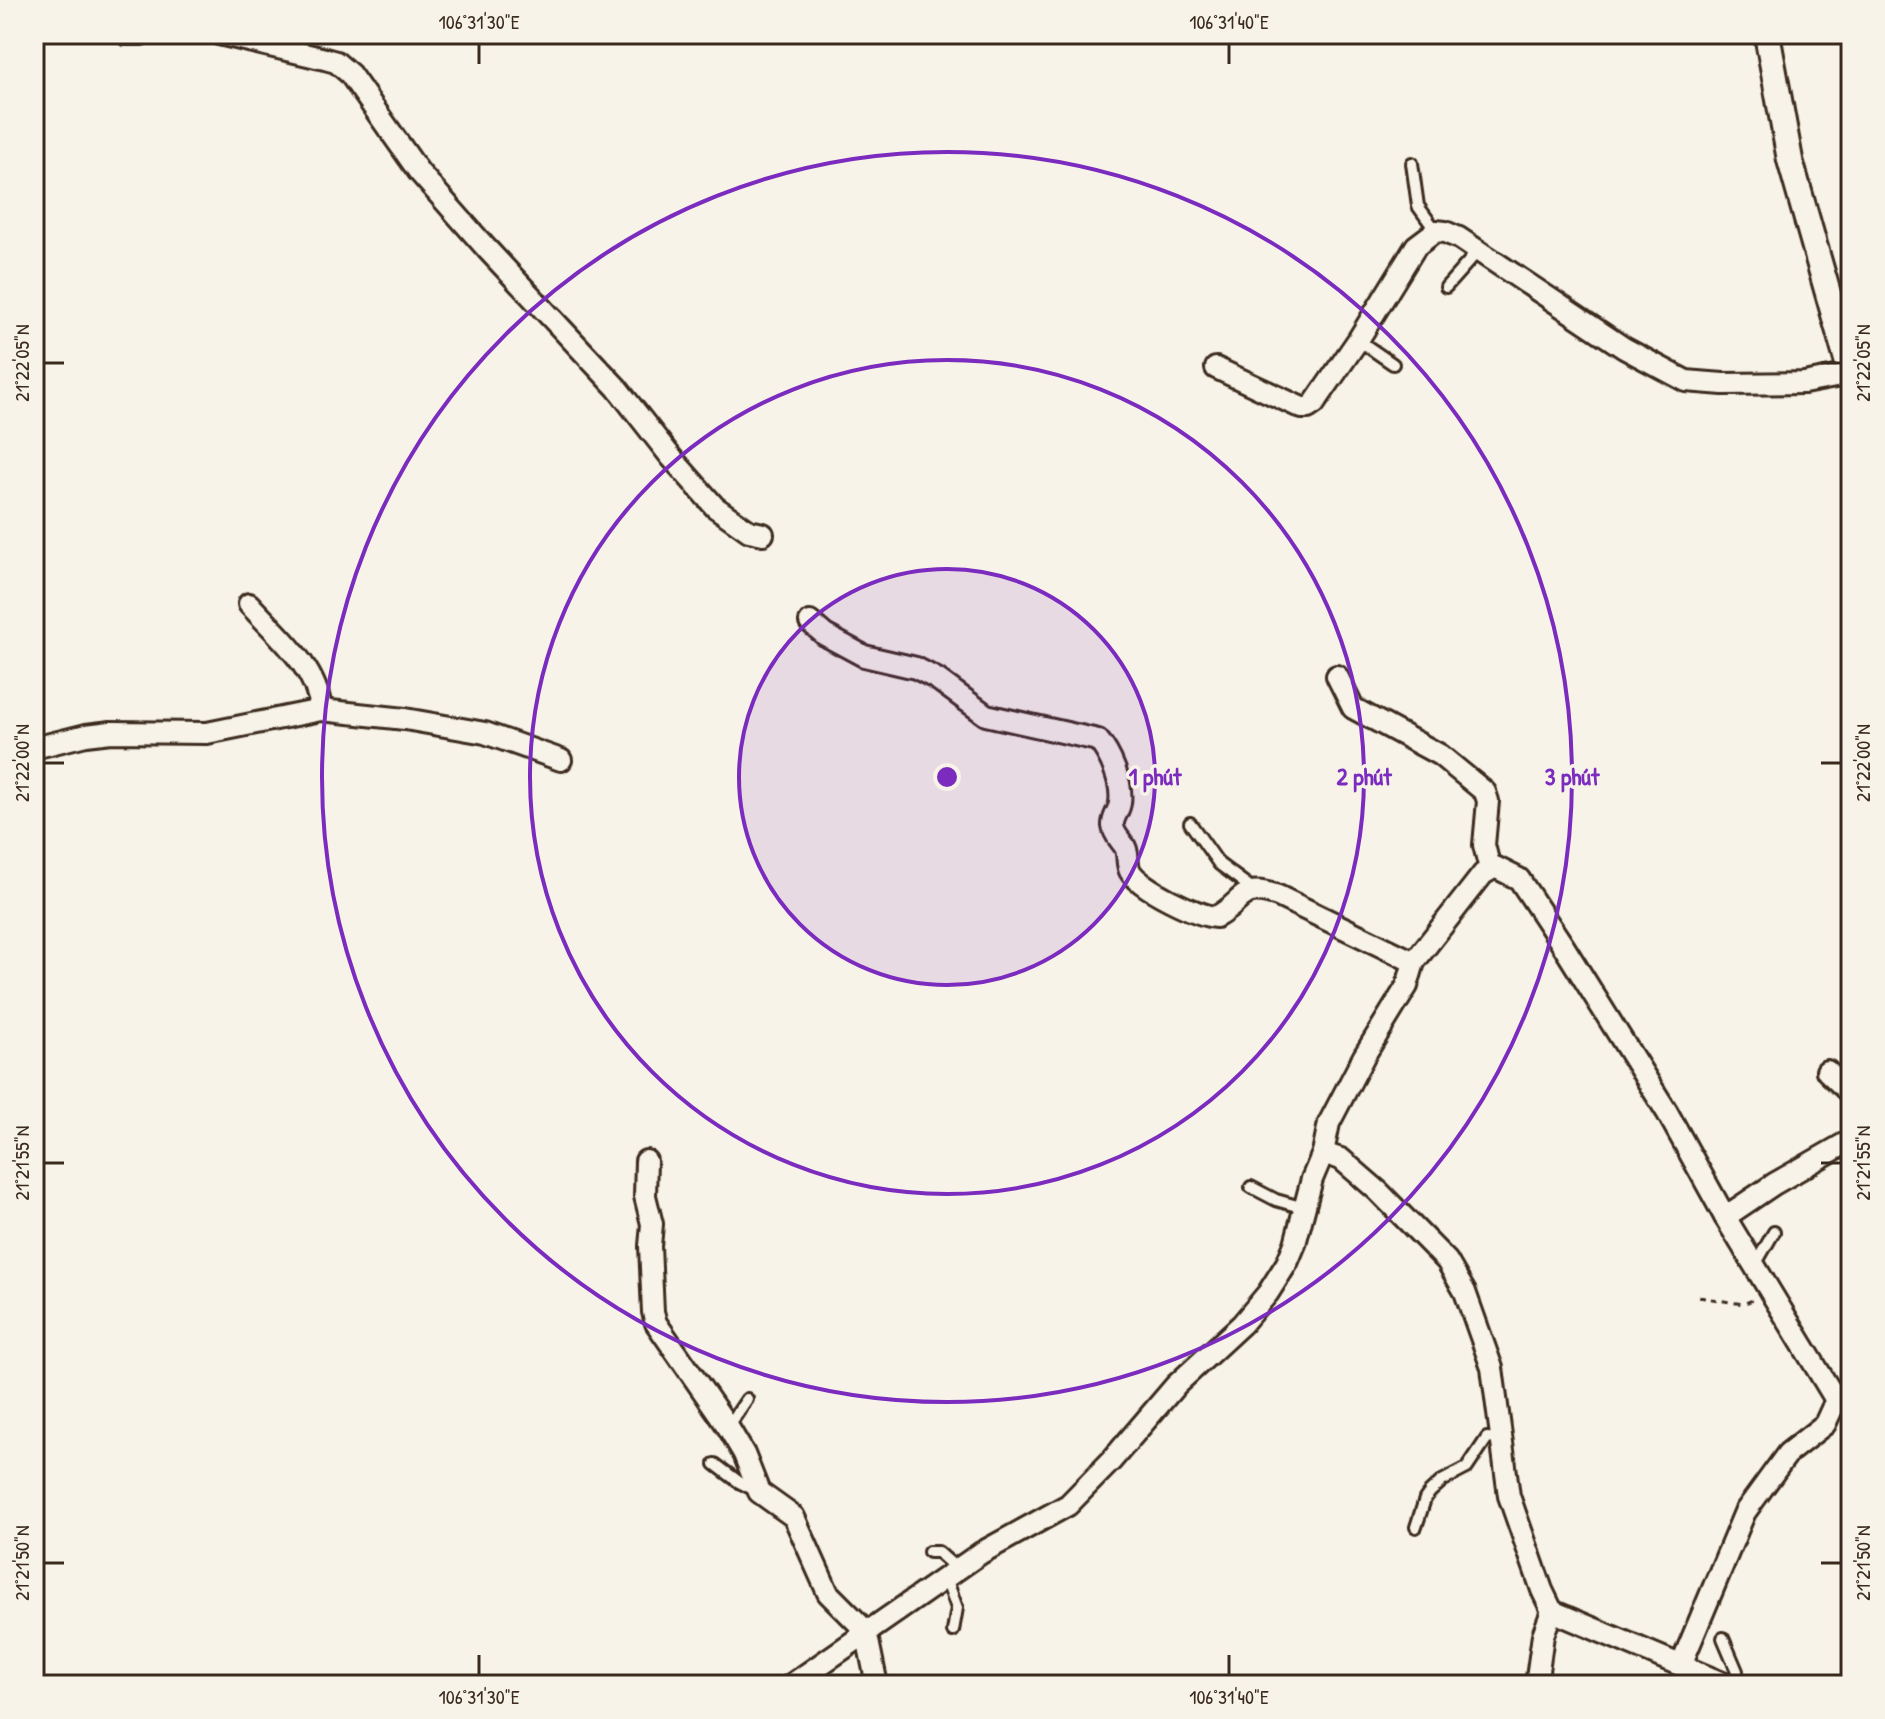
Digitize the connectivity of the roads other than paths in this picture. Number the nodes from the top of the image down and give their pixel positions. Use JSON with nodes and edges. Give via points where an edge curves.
{"nodes":[{"id":1,"x":126,"y":34,"type":"edge"},
{"id":2,"x":141,"y":34,"type":"edge"},
{"id":3,"x":219,"y":34,"type":"edge"},
{"id":4,"x":1767,"y":34,"type":"edge"},
{"id":5,"x":1412,"y":163,"type":"dead end"},
{"id":6,"x":1436,"y":231,"type":"junction"},
{"id":7,"x":1479,"y":250,"type":"junction"},
{"id":8,"x":1446,"y":287,"type":"dead end"},
{"id":9,"x":1358,"y":340,"type":"junction"},
{"id":10,"x":1393,"y":364,"type":"dead end"},
{"id":11,"x":1216,"y":368,"type":"dead end"},
{"id":12,"x":1851,"y":374,"type":"edge"},
{"id":13,"x":763,"y":534,"type":"dead end"},
{"id":14,"x":249,"y":604,"type":"dead end"},
{"id":15,"x":810,"y":622,"type":"dead end"},
{"id":16,"x":1337,"y":676,"type":"dead end"},
{"id":17,"x":321,"y":710,"type":"junction"},
{"id":18,"x":34,"y":748,"type":"edge"},
{"id":19,"x":561,"y":760,"type":"dead end"},
{"id":20,"x":1190,"y":823,"type":"dead end"},
{"id":21,"x":1490,"y":869,"type":"junction"},
{"id":22,"x":1254,"y":890,"type":"junction"},
{"id":23,"x":1414,"y":962,"type":"junction"},
{"id":24,"x":1827,"y":1071,"type":"dead end"},
{"id":25,"x":1851,"y":1094,"type":"edge"},
{"id":26,"x":1851,"y":1140,"type":"edge"},
{"id":27,"x":1323,"y":1153,"type":"junction"},
{"id":28,"x":646,"y":1161,"type":"dead end"},
{"id":29,"x":1251,"y":1187,"type":"dead end"},
{"id":30,"x":1304,"y":1208,"type":"junction"},
{"id":31,"x":1725,"y":1217,"type":"junction"},
{"id":32,"x":1774,"y":1232,"type":"dead end"},
{"id":33,"x":1754,"y":1267,"type":"junction"},
{"id":34,"x":1851,"y":1385,"type":"edge"},
{"id":35,"x":747,"y":1399,"type":"dead end"},
{"id":36,"x":1836,"y":1400,"type":"junction"},
{"id":37,"x":728,"y":1427,"type":"junction"},
{"id":38,"x":1499,"y":1439,"type":"junction"},
{"id":39,"x":715,"y":1464,"type":"dead end"},
{"id":40,"x":759,"y":1492,"type":"junction"},
{"id":41,"x":1416,"y":1527,"type":"dead end"},
{"id":42,"x":929,"y":1552,"type":"dead end"},
{"id":43,"x":952,"y":1574,"type":"junction"},
{"id":44,"x":1552,"y":1611,"type":"junction"},
{"id":45,"x":866,"y":1631,"type":"junction"},
{"id":46,"x":953,"y":1631,"type":"dead end"},
{"id":47,"x":1723,"y":1638,"type":"dead end"},
{"id":48,"x":1681,"y":1665,"type":"junction"},
{"id":49,"x":791,"y":1685,"type":"edge"},
{"id":50,"x":877,"y":1685,"type":"edge"},
{"id":51,"x":1536,"y":1685,"type":"edge"},
{"id":52,"x":1727,"y":1685,"type":"edge"},
{"id":53,"x":1737,"y":1685,"type":"edge"}],
"edges":[{"from":1,"to":2,"type":"street"},
{"from":3,"to":13,"type":"street","via":[[336,62],[350,74],[419,172],[617,388],[715,507],[749,531]]},
{"from":4,"to":12,"type":"street","via":[[1790,160]]},
{"from":5,"to":6,"type":"lane","via":[[1418,206]]},
{"from":6,"to":7,"type":"street"},
{"from":6,"to":9,"type":"street","via":[[1416,246]]},
{"from":7,"to":8,"type":"lane"},
{"from":7,"to":12,"type":"street","via":[[1590,327],[1686,381],[1804,383]]},
{"from":9,"to":10,"type":"lane"},
{"from":9,"to":11,"type":"street","via":[[1308,408]]},
{"from":14,"to":17,"type":"street","via":[[310,675]]},
{"from":15,"to":22,"type":"street","via":[[864,656],[916,668],[937,679],[986,715],[1098,740],[1120,788],[1113,830],[1127,852],[1131,872],[1170,900],[1216,917]]},
{"from":16,"to":21,"type":"street","via":[[1353,708],[1440,755],[1485,792],[1484,845]]},
{"from":17,"to":18,"type":"street","via":[[207,733],[111,732]]},
{"from":17,"to":19,"type":"street","via":[[485,733]]},
{"from":20,"to":22,"type":"lane","via":[[1219,864]]},
{"from":21,"to":23,"type":"street"},
{"from":21,"to":31,"type":"street","via":[[1501,868],[1519,879],[1667,1112]]},
{"from":22,"to":23,"type":"street","via":[[1278,896]]},
{"from":23,"to":27,"type":"street","via":[[1407,986],[1329,1123]]},
{"from":24,"to":25,"type":"street"},
{"from":26,"to":31,"type":"street"},
{"from":27,"to":30,"type":"street"},
{"from":27,"to":38,"type":"street","via":[[1341,1159],[1378,1191],[1457,1276],[1492,1368]]},
{"from":28,"to":37,"type":"street","via":[[653,1312]]},
{"from":29,"to":30,"type":"lane"},
{"from":30,"to":43,"type":"street","via":[[1295,1244],[1268,1293],[1111,1461],[1068,1505]]},
{"from":31,"to":33,"type":"street"},
{"from":32,"to":33,"type":"lane"},
{"from":33,"to":36,"type":"street"},
{"from":34,"to":36,"type":"street"},
{"from":35,"to":37,"type":"lane"},
{"from":36,"to":48,"type":"street","via":[[1825,1424],[1788,1453],[1745,1512]]},
{"from":37,"to":40,"type":"street"},
{"from":38,"to":41,"type":"lane","via":[[1487,1438],[1467,1468],[1430,1492]]},
{"from":38,"to":44,"type":"street","via":[[1509,1496]]},
{"from":39,"to":40,"type":"lane"},
{"from":40,"to":45,"type":"street","via":[[794,1517],[828,1593]]},
{"from":42,"to":43,"type":"lane","via":[[938,1552]]},
{"from":43,"to":45,"type":"street"},
{"from":43,"to":46,"type":"lane","via":[[957,1608]]},
{"from":44,"to":48,"type":"street"},
{"from":44,"to":51,"type":"street"},
{"from":45,"to":49,"type":"street"},
{"from":45,"to":50,"type":"street"},
{"from":47,"to":53,"type":"lane"},
{"from":48,"to":52,"type":"street"}]}
